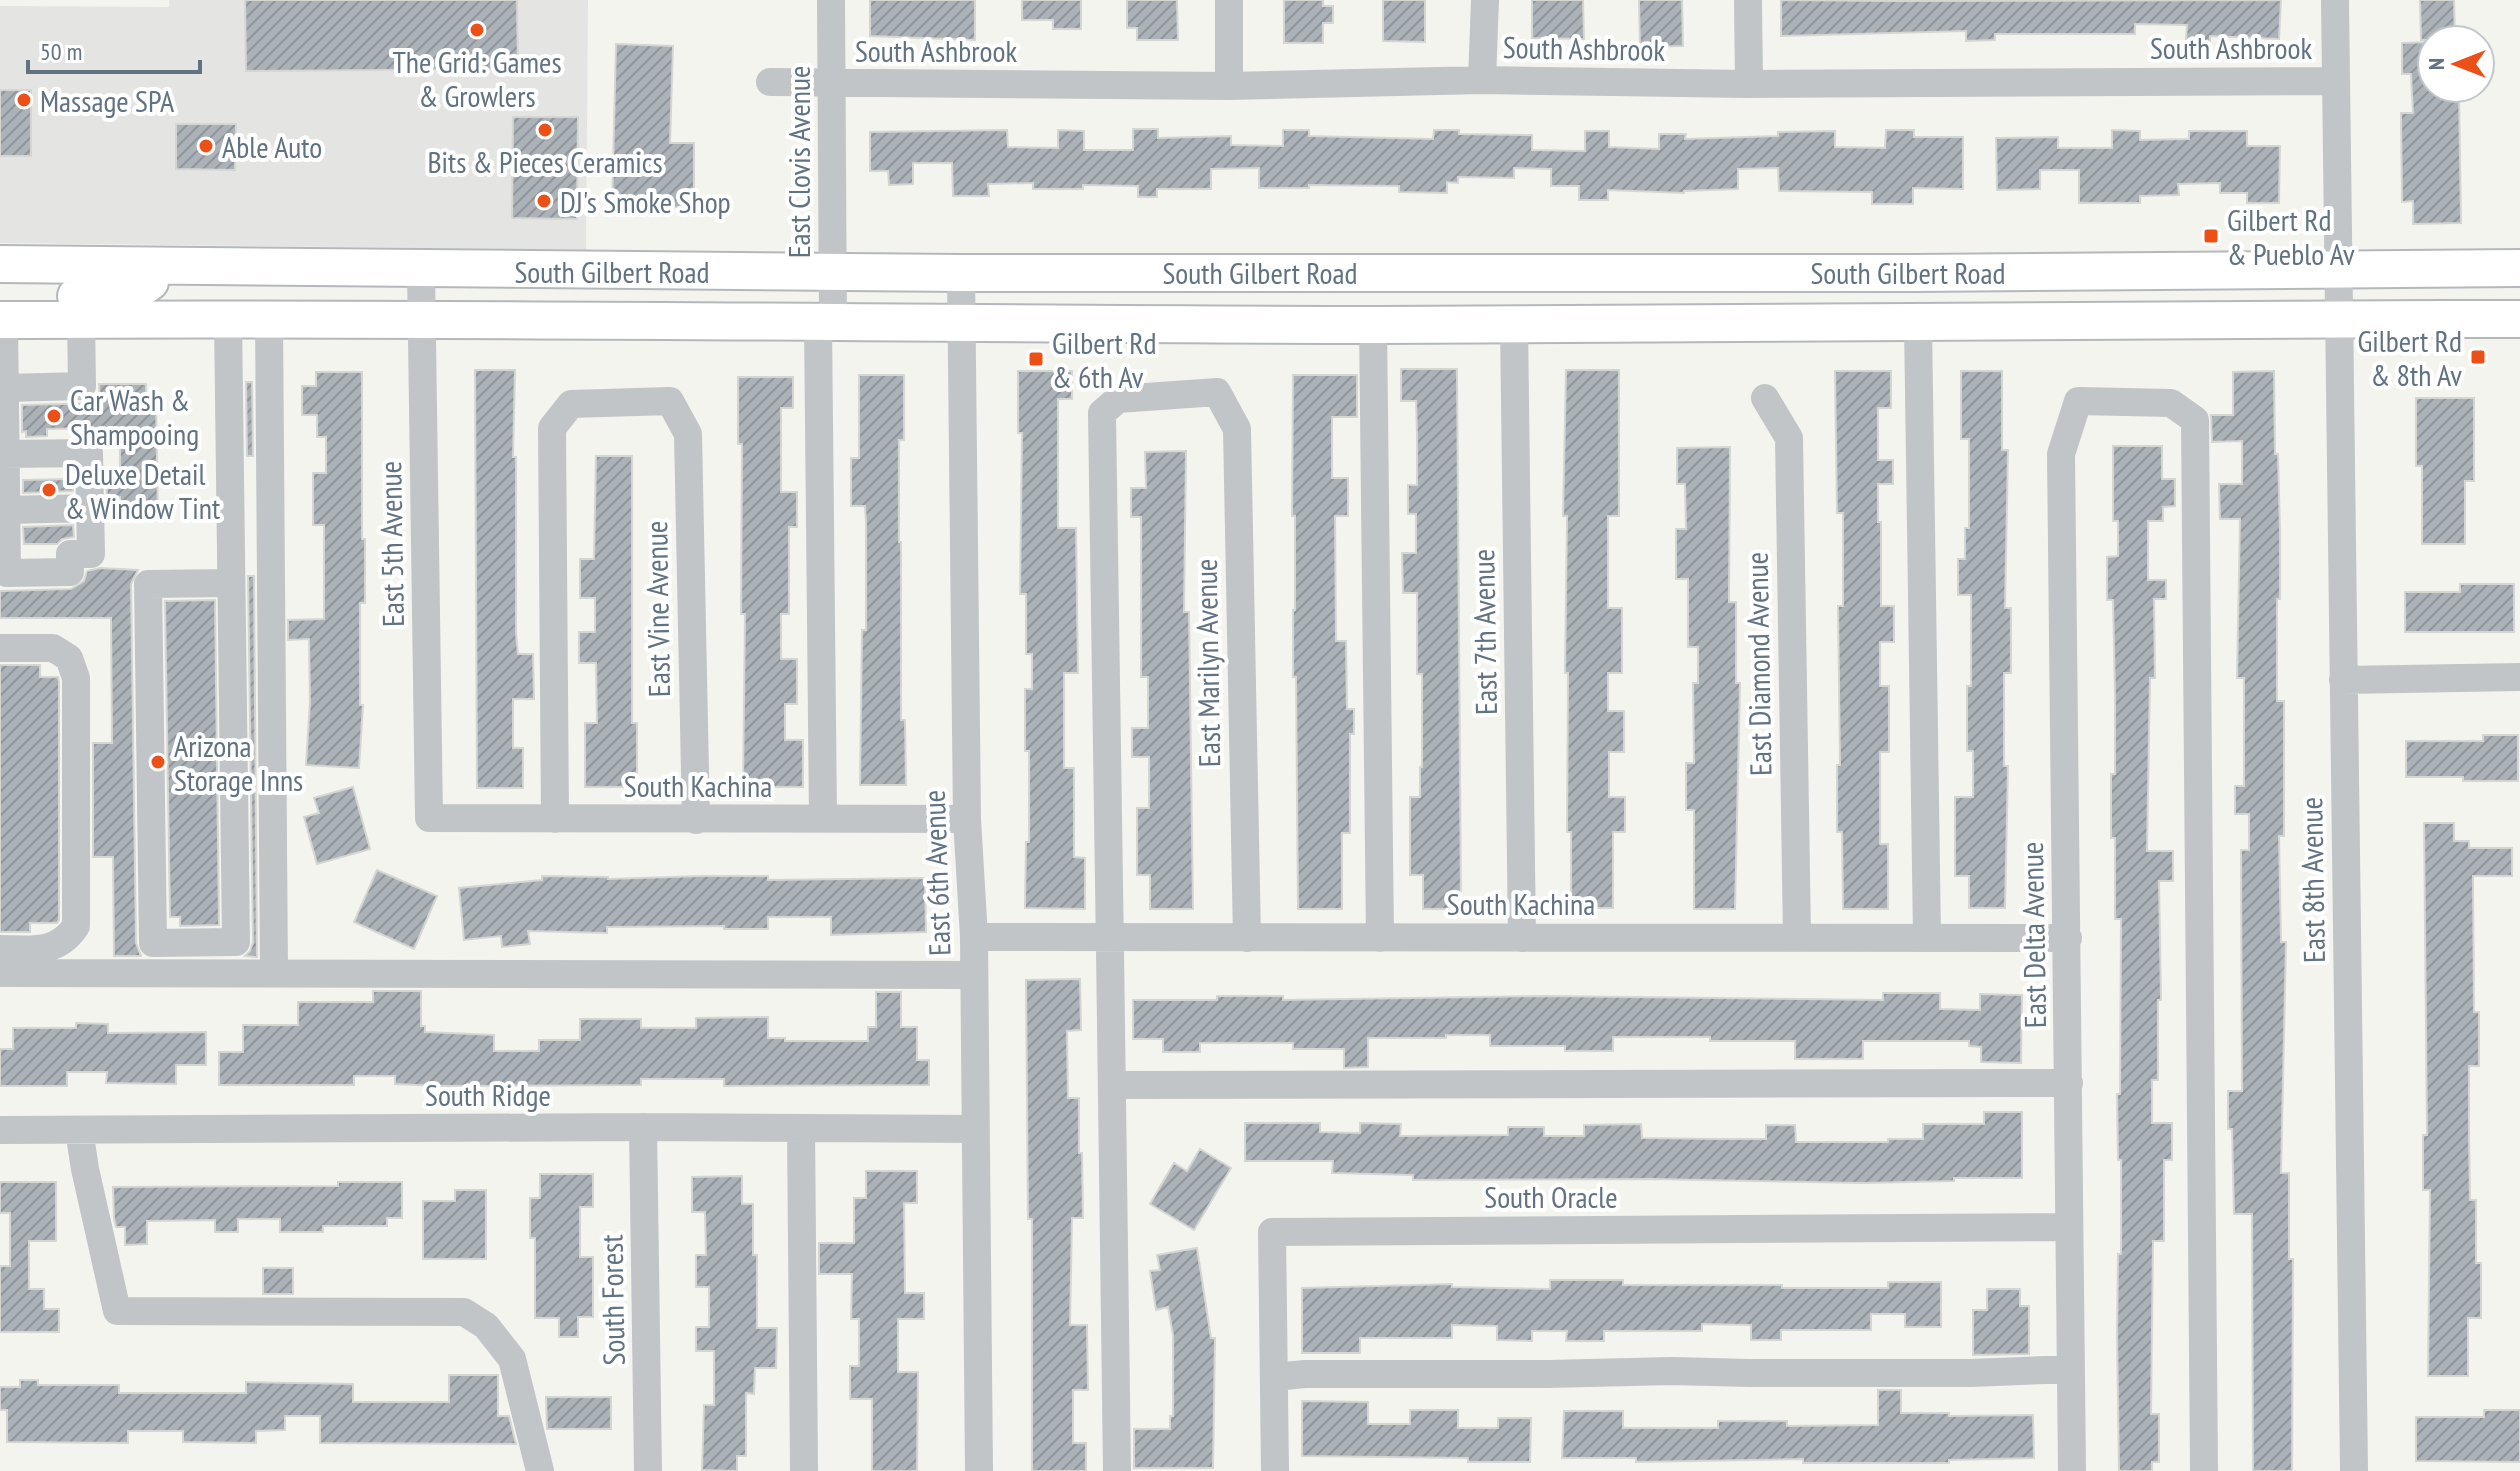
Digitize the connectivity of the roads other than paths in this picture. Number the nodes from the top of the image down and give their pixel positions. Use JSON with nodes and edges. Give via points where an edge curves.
{"nodes":[{"id":1,"x":831,"y":0,"type":"edge"},
{"id":2,"x":1229,"y":0,"type":"edge"},
{"id":3,"x":1485,"y":0,"type":"edge"},
{"id":4,"x":1748,"y":0,"type":"edge"},
{"id":5,"x":2335,"y":0,"type":"edge"},
{"id":6,"x":1482,"y":80,"type":"junction"},
{"id":7,"x":2335,"y":81,"type":"junction"},
{"id":8,"x":770,"y":82,"type":"dead end"},
{"id":9,"x":832,"y":83,"type":"junction"},
{"id":10,"x":1749,"y":84,"type":"junction"},
{"id":11,"x":1229,"y":86,"type":"junction"},
{"id":12,"x":0,"y":264,"type":"edge"},
{"id":13,"x":152,"y":266,"type":"junction"},
{"id":14,"x":328,"y":268,"type":"junction"},
{"id":15,"x":2520,"y":268,"type":"edge"},
{"id":16,"x":421,"y":270,"type":"junction"},
{"id":17,"x":832,"y":272,"type":"junction"},
{"id":18,"x":961,"y":273,"type":"junction"},
{"id":19,"x":2337,"y":292,"type":"junction"},
{"id":20,"x":1,"y":315,"type":"edge"},
{"id":21,"x":81,"y":319,"type":"junction"},
{"id":22,"x":223,"y":319,"type":"junction"},
{"id":23,"x":269,"y":319,"type":"junction"},
{"id":24,"x":2520,"y":319,"type":"edge"},
{"id":25,"x":422,"y":320,"type":"junction"},
{"id":26,"x":1918,"y":323,"type":"junction"},
{"id":27,"x":826,"y":324,"type":"junction"},
{"id":28,"x":962,"y":324,"type":"junction"},
{"id":29,"x":1373,"y":325,"type":"junction"},
{"id":30,"x":1514,"y":325,"type":"junction"},
{"id":31,"x":5,"y":388,"type":"junction"},
{"id":32,"x":1765,"y":398,"type":"dead end"},
{"id":33,"x":5,"y":454,"type":"junction"},
{"id":34,"x":90,"y":508,"type":"junction"},
{"id":35,"x":6,"y":510,"type":"junction"},
{"id":36,"x":231,"y":583,"type":"junction"},
{"id":37,"x":0,"y":648,"type":"edge"},
{"id":38,"x":2520,"y":677,"type":"edge"},
{"id":39,"x":2343,"y":680,"type":"junction"},
{"id":40,"x":429,"y":818,"type":"joint"},
{"id":41,"x":823,"y":818,"type":"junction"},
{"id":42,"x":555,"y":819,"type":"junction"},
{"id":43,"x":967,"y":819,"type":"junction"},
{"id":44,"x":696,"y":820,"type":"junction"},
{"id":45,"x":1797,"y":936,"type":"junction"},
{"id":46,"x":974,"y":937,"type":"junction"},
{"id":47,"x":1109,"y":937,"type":"junction"},
{"id":48,"x":1927,"y":937,"type":"junction"},
{"id":49,"x":1247,"y":938,"type":"junction"},
{"id":50,"x":1380,"y":938,"type":"junction"},
{"id":51,"x":1522,"y":938,"type":"junction"},
{"id":52,"x":2068,"y":938,"type":"junction"},
{"id":53,"x":0,"y":949,"type":"edge"},
{"id":54,"x":0,"y":973,"type":"edge"},
{"id":55,"x":274,"y":973,"type":"junction"},
{"id":56,"x":974,"y":975,"type":"junction"},
{"id":57,"x":2069,"y":1083,"type":"junction"},
{"id":58,"x":1114,"y":1085,"type":"junction"},
{"id":59,"x":643,"y":1127,"type":"junction"},
{"id":60,"x":801,"y":1128,"type":"junction"},
{"id":61,"x":976,"y":1129,"type":"junction"},
{"id":62,"x":0,"y":1130,"type":"edge"},
{"id":63,"x":79,"y":1130,"type":"junction"},
{"id":64,"x":2069,"y":1227,"type":"junction"},
{"id":65,"x":2071,"y":1369,"type":"junction"},
{"id":66,"x":1274,"y":1377,"type":"junction"},
{"id":67,"x":540,"y":1471,"type":"edge"},
{"id":68,"x":648,"y":1471,"type":"edge"},
{"id":69,"x":804,"y":1471,"type":"edge"},
{"id":70,"x":979,"y":1471,"type":"edge"},
{"id":71,"x":1117,"y":1471,"type":"edge"},
{"id":72,"x":1275,"y":1471,"type":"edge"},
{"id":73,"x":2072,"y":1471,"type":"edge"},
{"id":74,"x":2204,"y":1471,"type":"edge"},
{"id":75,"x":2354,"y":1471,"type":"edge"}],
"edges":[{"from":1,"to":9,"type":"street","name":"East Clovis Avenue"},
{"from":2,"to":11,"type":"street"},
{"from":3,"to":6,"type":"street"},
{"from":4,"to":10,"type":"street"},
{"from":5,"to":7,"type":"street","name":"East 8th Avenue"},
{"from":6,"to":10,"type":"street","name":"South Ashbrook"},
{"from":6,"to":11,"type":"street","name":"South Ashbrook"},
{"from":7,"to":10,"type":"street","name":"South Ashbrook"},
{"from":7,"to":19,"type":"street","name":"East 8th Avenue"},
{"from":8,"to":9,"type":"street","name":"South Ashbrook"},
{"from":9,"to":11,"type":"street","name":"South Ashbrook"},
{"from":9,"to":17,"type":"street","name":"East Clovis Avenue"},
{"from":12,"to":13,"type":"main road","name":"South Gilbert Road"},
{"from":13,"to":14,"type":"main road","name":"South Gilbert Road"},
{"from":13,"to":20,"type":"main road","via":[[150,282],[134,293],[34,297],[10,301]]},
{"from":14,"to":16,"type":"main road","name":"South Gilbert Road"},
{"from":14,"to":22,"type":"main road","via":[[233,294],[224,302]]},
{"from":15,"to":19,"type":"main road","name":"South Gilbert Road"},
{"from":16,"to":17,"type":"main road","name":"South Gilbert Road"},
{"from":16,"to":25,"type":"street","name":"East 5th Avenue"},
{"from":17,"to":18,"type":"main road","name":"South Gilbert Road"},
{"from":17,"to":27,"type":"street","name":"East Clovis Avenue"},
{"from":18,"to":19,"type":"main road","name":"South Gilbert Road","via":[[1915,273]]},
{"from":18,"to":28,"type":"street","name":"East 6th Avenue"},
{"from":19,"to":24,"type":"main road","name":"South Gilbert Road"},
{"from":19,"to":26,"type":"main road","name":"South Gilbert Road"},
{"from":19,"to":39,"type":"street","name":"East 8th Avenue"},
{"from":20,"to":21,"type":"main road","name":"South Gilbert Road"},
{"from":20,"to":31,"type":"street"},
{"from":21,"to":22,"type":"main road","name":"South Gilbert Road"},
{"from":21,"to":31,"type":"street","via":[[82,386]]},
{"from":22,"to":23,"type":"main road","name":"South Gilbert Road"},
{"from":22,"to":36,"type":"street"},
{"from":23,"to":25,"type":"main road","name":"South Gilbert Road"},
{"from":23,"to":55,"type":"street"},
{"from":25,"to":27,"type":"main road","name":"South Gilbert Road"},
{"from":25,"to":40,"type":"street","name":"East 5th Avenue"},
{"from":26,"to":30,"type":"main road","name":"South Gilbert Road"},
{"from":26,"to":48,"type":"street"},
{"from":27,"to":28,"type":"main road","name":"South Gilbert Road"},
{"from":27,"to":41,"type":"street","name":"East Clovis Avenue"},
{"from":28,"to":29,"type":"main road","name":"South Gilbert Road"},
{"from":28,"to":43,"type":"street","name":"East 6th Avenue"},
{"from":29,"to":30,"type":"main road","name":"South Gilbert Road"},
{"from":29,"to":50,"type":"street"},
{"from":30,"to":51,"type":"street","name":"East 7th Avenue"},
{"from":31,"to":33,"type":"street"},
{"from":32,"to":45,"type":"street","name":"East Diamond Avenue","via":[[1789,438]]},
{"from":33,"to":34,"type":"street","via":[[89,453]]},
{"from":33,"to":35,"type":"street"},
{"from":34,"to":35,"type":"street"},
{"from":34,"to":35,"type":"street","via":[[91,554],[70,554],[70,572],[7,573]]},
{"from":36,"to":36,"type":"street","via":[[236,942],[153,943],[148,584]]},
{"from":37,"to":53,"type":"street","via":[[53,648],[69,658],[76,678],[76,926],[67,940],[44,950]]},
{"from":38,"to":39,"type":"street"},
{"from":39,"to":75,"type":"street","name":"East 8th Avenue"},
{"from":40,"to":42,"type":"street","name":"South Kachina"},
{"from":41,"to":43,"type":"street","name":"South Kachina"},
{"from":41,"to":44,"type":"street","name":"South Kachina"},
{"from":42,"to":44,"type":"street","name":"South Kachina"},
{"from":42,"to":44,"type":"street","name":"East Vine Avenue","via":[[552,428],[571,404],[670,401],[688,434]]},
{"from":43,"to":46,"type":"street","name":"East 6th Avenue"},
{"from":45,"to":48,"type":"street","name":"South Kachina"},
{"from":45,"to":51,"type":"street","name":"South Kachina"},
{"from":46,"to":47,"type":"street","name":"South Kachina"},
{"from":46,"to":56,"type":"street","name":"East 6th Avenue"},
{"from":47,"to":49,"type":"street","name":"South Kachina"},
{"from":47,"to":49,"type":"street","name":"East Marilyn Avenue","via":[[1102,413],[1118,399],[1217,392],[1237,429]]},
{"from":47,"to":58,"type":"street"},
{"from":48,"to":52,"type":"street","name":"South Kachina"},
{"from":49,"to":50,"type":"street","name":"South Kachina"},
{"from":50,"to":51,"type":"street","name":"South Kachina"},
{"from":52,"to":57,"type":"street","name":"East Delta Avenue"},
{"from":52,"to":74,"type":"street","name":"East Delta Avenue","via":[[2061,454],[2078,401],[2171,403],[2195,420]]},
{"from":54,"to":55,"type":"street"},
{"from":55,"to":56,"type":"street"},
{"from":56,"to":61,"type":"street","name":"East 6th Avenue"},
{"from":57,"to":58,"type":"street"},
{"from":57,"to":64,"type":"street","name":"East Delta Avenue"},
{"from":58,"to":71,"type":"street"},
{"from":59,"to":60,"type":"street","name":"South Ridge"},
{"from":59,"to":63,"type":"street","name":"South Ridge"},
{"from":59,"to":68,"type":"street","name":"South Forest"},
{"from":60,"to":61,"type":"street","name":"South Ridge"},
{"from":60,"to":69,"type":"street"},
{"from":61,"to":70,"type":"street","name":"East 6th Avenue"},
{"from":62,"to":63,"type":"street","name":"South Ridge"},
{"from":63,"to":67,"type":"street","via":[[117,1311],[464,1312],[486,1326],[512,1359]]},
{"from":64,"to":65,"type":"street","name":"East Delta Avenue"},
{"from":64,"to":66,"type":"street","name":"South Oracle","via":[[1272,1232]]},
{"from":65,"to":66,"type":"street"},
{"from":65,"to":73,"type":"street","name":"East Delta Avenue"},
{"from":66,"to":72,"type":"street","name":"South Oracle"}]}
